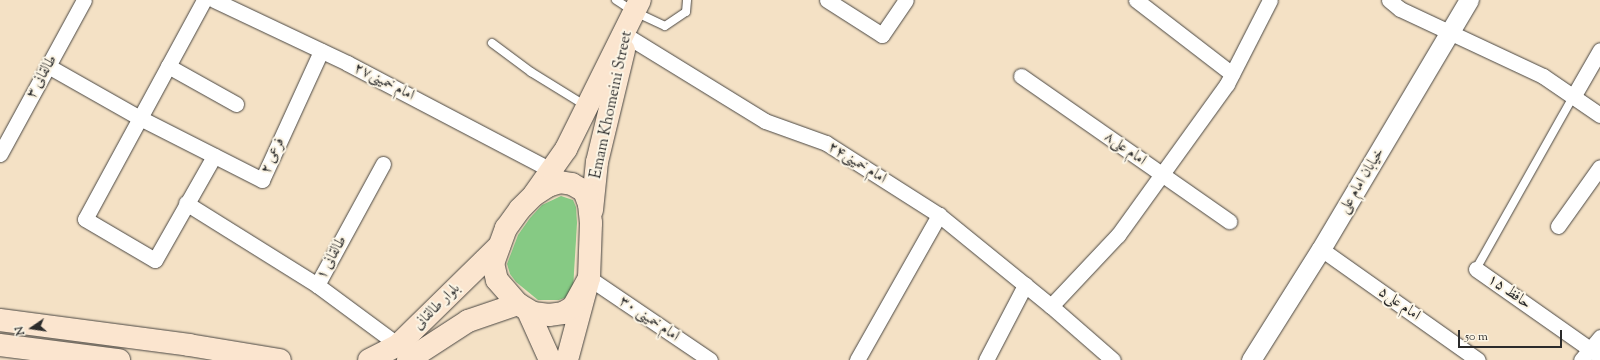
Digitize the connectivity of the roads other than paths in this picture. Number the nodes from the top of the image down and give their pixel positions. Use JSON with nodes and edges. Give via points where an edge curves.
{"nodes":[{"id":1,"x":84,"y":0,"type":"edge"},
{"id":2,"x":204,"y":0,"type":"edge"},
{"id":3,"x":214,"y":0,"type":"edge"},
{"id":4,"x":687,"y":0,"type":"edge"},
{"id":5,"x":827,"y":0,"type":"edge"},
{"id":6,"x":906,"y":0,"type":"edge"},
{"id":7,"x":1136,"y":0,"type":"edge"},
{"id":8,"x":1270,"y":0,"type":"edge"},
{"id":9,"x":1389,"y":0,"type":"edge"},
{"id":10,"x":1469,"y":0,"type":"edge"},
{"id":11,"x":630,"y":4,"type":"edge"},
{"id":12,"x":1450,"y":33,"type":"junction"},
{"id":13,"x":627,"y":36,"type":"junction"},
{"id":14,"x":492,"y":43,"type":"dead end"},
{"id":15,"x":1600,"y":50,"type":"edge"},
{"id":16,"x":321,"y":51,"type":"junction"},
{"id":17,"x":48,"y":66,"type":"junction"},
{"id":18,"x":168,"y":66,"type":"junction"},
{"id":19,"x":1232,"y":74,"type":"junction"},
{"id":20,"x":1021,"y":76,"type":"dead end"},
{"id":21,"x":1573,"y":97,"type":"junction"},
{"id":22,"x":236,"y":104,"type":"dead end"},
{"id":23,"x":586,"y":106,"type":"junction"},
{"id":24,"x":1600,"y":115,"type":"edge"},
{"id":25,"x":140,"y":118,"type":"junction"},
{"id":26,"x":566,"y":149,"type":"junction"},
{"id":27,"x":0,"y":154,"type":"edge"},
{"id":28,"x":214,"y":156,"type":"junction"},
{"id":29,"x":597,"y":162,"type":"junction"},
{"id":30,"x":383,"y":164,"type":"dead end"},
{"id":31,"x":1600,"y":167,"type":"edge"},
{"id":32,"x":551,"y":170,"type":"junction"},
{"id":33,"x":1161,"y":175,"type":"junction"},
{"id":34,"x":534,"y":195,"type":"junction"},
{"id":35,"x":186,"y":203,"type":"junction"},
{"id":36,"x":939,"y":216,"type":"junction"},
{"id":37,"x":1229,"y":221,"type":"dead end"},
{"id":38,"x":591,"y":223,"type":"junction"},
{"id":39,"x":1558,"y":226,"type":"dead end"},
{"id":40,"x":499,"y":246,"type":"junction"},
{"id":41,"x":1321,"y":249,"type":"junction"},
{"id":42,"x":1476,"y":269,"type":"joint"},
{"id":43,"x":589,"y":278,"type":"junction"},
{"id":44,"x":1025,"y":284,"type":"junction"},
{"id":45,"x":317,"y":285,"type":"junction"},
{"id":46,"x":1051,"y":306,"type":"junction"},
{"id":47,"x":523,"y":308,"type":"junction"},
{"id":48,"x":0,"y":320,"type":"edge"},
{"id":49,"x":1600,"y":337,"type":"edge"},
{"id":50,"x":0,"y":344,"type":"edge"},
{"id":51,"x":1591,"y":355,"type":"edge"},
{"id":52,"x":406,"y":356,"type":"edge"},
{"id":53,"x":1108,"y":358,"type":"edge"},
{"id":54,"x":106,"y":359,"type":"edge"},
{"id":55,"x":280,"y":360,"type":"edge"},
{"id":56,"x":369,"y":360,"type":"edge"},
{"id":57,"x":550,"y":360,"type":"edge"},
{"id":58,"x":568,"y":360,"type":"edge"},
{"id":59,"x":710,"y":360,"type":"edge"},
{"id":60,"x":858,"y":360,"type":"edge"},
{"id":61,"x":986,"y":360,"type":"edge"},
{"id":62,"x":1251,"y":360,"type":"edge"},
{"id":63,"x":1478,"y":360,"type":"edge"}],
"edges":[{"from":1,"to":17,"type":"street","name":"طالقانی ۳"},
{"from":2,"to":18,"type":"street"},
{"from":3,"to":16,"type":"street","name":"امام خمینی۲۷"},
{"from":4,"to":11,"type":"lane","via":[[686,12],[664,26]]},
{"from":5,"to":6,"type":"street","via":[[882,35]]},
{"from":7,"to":19,"type":"street"},
{"from":8,"to":19,"type":"street"},
{"from":9,"to":12,"type":"street","via":[[1400,9]]},
{"from":10,"to":12,"type":"street","name":"خیابان امام علی"},
{"from":11,"to":13,"type":"main road","name":"Emam Khomeini Street"},
{"from":11,"to":23,"type":"main road","name":"Emam Khomeini Street"},
{"from":12,"to":21,"type":"street","via":[[1543,76]]},
{"from":12,"to":41,"type":"street","name":"خیابان امام علی"},
{"from":13,"to":29,"type":"main road","name":"Emam Khomeini Street"},
{"from":13,"to":36,"type":"street","name":"امام خمینی۲۴","via":[[765,121],[826,143]]},
{"from":14,"to":23,"type":"lane","via":[[531,72]]},
{"from":15,"to":21,"type":"street"},
{"from":16,"to":28,"type":"street","name":"فرعی ۲","via":[[262,180]]},
{"from":16,"to":32,"type":"street","name":"امام خمینی۲۷"},
{"from":17,"to":25,"type":"street","name":"فرعی ۲"},
{"from":17,"to":27,"type":"street","name":"طالقانی ۳"},
{"from":18,"to":22,"type":"street"},
{"from":18,"to":25,"type":"street"},
{"from":19,"to":33,"type":"street"},
{"from":20,"to":33,"type":"street","name":"امام علی۸"},
{"from":21,"to":24,"type":"street"},
{"from":21,"to":42,"type":"lane"},
{"from":23,"to":26,"type":"main road","name":"Emam Khomeini Street"},
{"from":25,"to":28,"type":"street","name":"فرعی ۲"},
{"from":25,"to":35,"type":"street","via":[[85,219],[155,260]]},
{"from":26,"to":29,"type":"main road","via":[[567,163],[579,171],[586,171]]},
{"from":26,"to":32,"type":"main road","name":"Emam Khomeini Street"},
{"from":28,"to":35,"type":"street"},
{"from":29,"to":38,"type":"main road","name":"Emam Khomeini Street"},
{"from":30,"to":45,"type":"street","name":"طالقانی ۱"},
{"from":31,"to":39,"type":"street"},
{"from":32,"to":34,"type":"main road","name":"Emam Khomeini Street"},
{"from":33,"to":37,"type":"street","name":"امام علی۸"},
{"from":33,"to":46,"type":"street","via":[[1118,236]]},
{"from":34,"to":38,"type":"main road","via":[[560,182],[572,184],[584,191],[589,204]]},
{"from":34,"to":40,"type":"main road","via":[[515,216]]},
{"from":35,"to":45,"type":"street"},
{"from":36,"to":44,"type":"street","name":"امام خمینی۲۴"},
{"from":36,"to":60,"type":"street"},
{"from":38,"to":43,"type":"main road"},
{"from":40,"to":47,"type":"main road","via":[[493,263],[497,280]]},
{"from":40,"to":52,"type":"main road","name":"بلوار طالقانی"},
{"from":41,"to":62,"type":"street","name":"خیابان امام علی"},
{"from":41,"to":63,"type":"street","name":"امام علی۵"},
{"from":42,"to":51,"type":"street","name":"حافظ ۱۵"},
{"from":43,"to":47,"type":"main road","via":[[573,307],[563,313],[549,315]]},
{"from":43,"to":58,"type":"main road"},
{"from":43,"to":59,"type":"street","name":"امام خمینی ۳۰"},
{"from":44,"to":46,"type":"street","name":"امام خمینی۲۴"},
{"from":44,"to":61,"type":"street"},
{"from":45,"to":52,"type":"street","name":"طالقانی ۱"},
{"from":46,"to":53,"type":"street","name":"امام خمینی۲۴"},
{"from":47,"to":52,"type":"main road","via":[[468,321]]},
{"from":47,"to":57,"type":"main road"},
{"from":48,"to":55,"type":"main road"},
{"from":49,"to":51,"type":"street"},
{"from":50,"to":54,"type":"main road"},
{"from":52,"to":56,"type":"main road","name":"بلوار طالقانی"}]}
